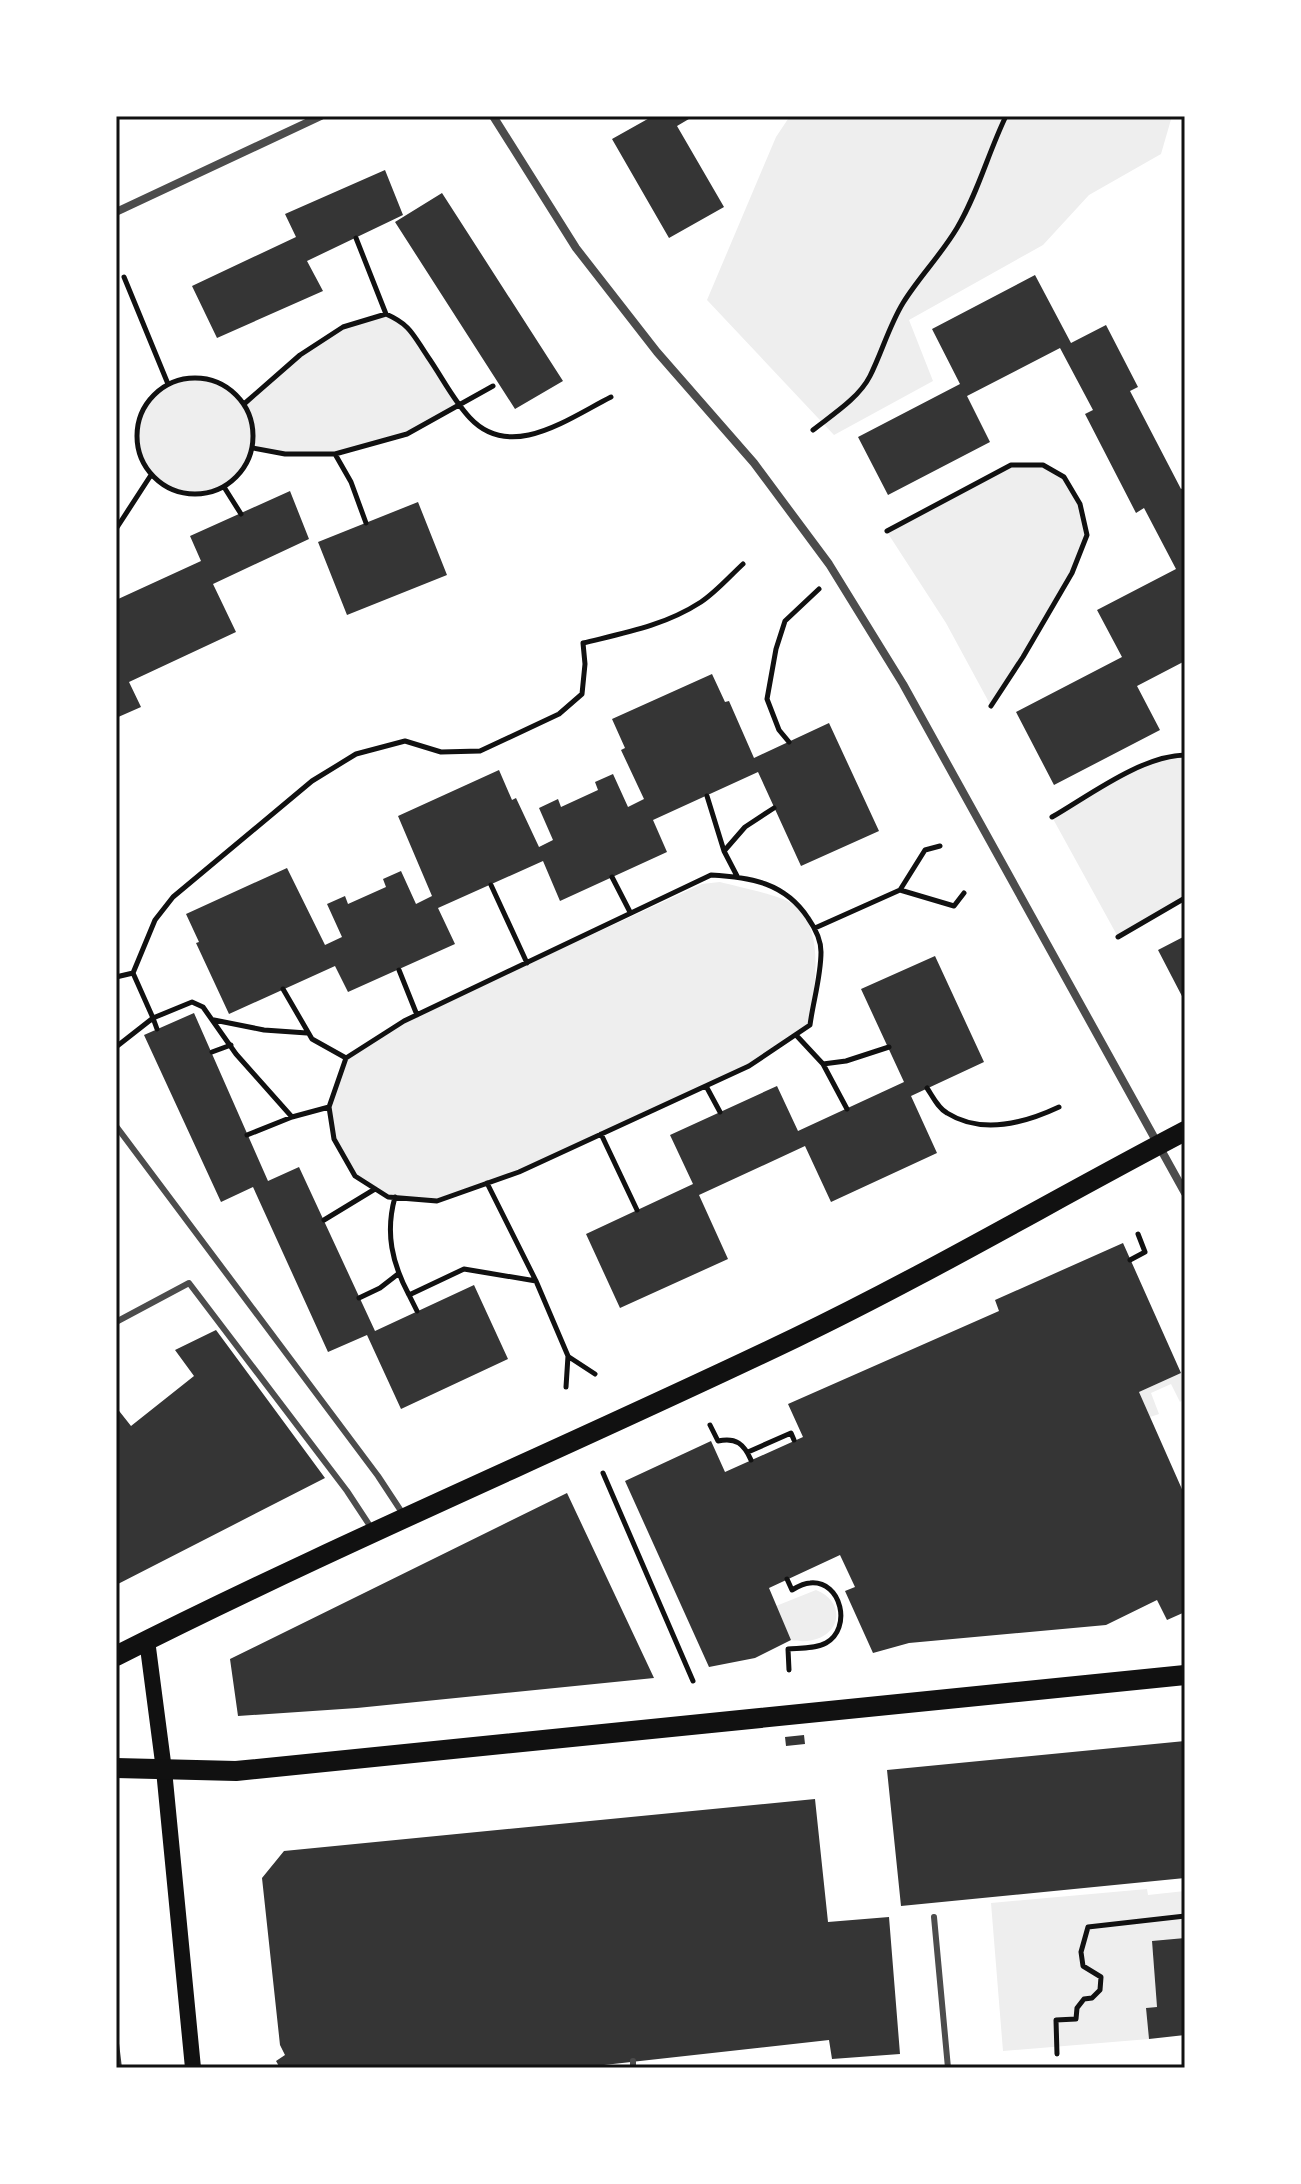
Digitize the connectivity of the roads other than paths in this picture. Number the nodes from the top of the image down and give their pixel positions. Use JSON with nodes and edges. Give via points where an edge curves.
{"nodes":[{"id":1,"x":321,"y":116,"type":"edge"},
{"id":2,"x":493,"y":116,"type":"edge"},
{"id":3,"x":116,"y":212,"type":"edge"},
{"id":4,"x":116,"y":1126,"type":"edge"},
{"id":5,"x":1185,"y":1131,"type":"edge"},
{"id":6,"x":1158,"y":1145,"type":"junction"},
{"id":7,"x":1185,"y":1193,"type":"edge"},
{"id":8,"x":116,"y":1322,"type":"edge"},
{"id":9,"x":405,"y":1517,"type":"junction"},
{"id":10,"x":374,"y":1532,"type":"junction"},
{"id":11,"x":147,"y":1640,"type":"junction"},
{"id":12,"x":116,"y":1656,"type":"edge"},
{"id":13,"x":1185,"y":1675,"type":"edge"},
{"id":14,"x":116,"y":1768,"type":"edge"},
{"id":15,"x":164,"y":1770,"type":"junction"},
{"id":16,"x":934,"y":1917,"type":"dead end"},
{"id":17,"x":193,"y":2068,"type":"edge"},
{"id":18,"x":948,"y":2068,"type":"edge"}],
"edges":[{"from":1,"to":3,"type":"street"},
{"from":2,"to":6,"type":"street","via":[[576,248],[754,463],[835,574],[903,684]]},
{"from":4,"to":9,"type":"lane"},
{"from":5,"to":6,"type":"main road"},
{"from":6,"to":7,"type":"street"},
{"from":6,"to":9,"type":"main road","via":[[823,1324]]},
{"from":8,"to":10,"type":"lane","via":[[189,1283]]},
{"from":9,"to":10,"type":"main road"},
{"from":10,"to":11,"type":"main road"},
{"from":11,"to":12,"type":"main road"},
{"from":11,"to":15,"type":"main road"},
{"from":13,"to":15,"type":"main road","via":[[236,1771]]},
{"from":14,"to":15,"type":"main road"},
{"from":15,"to":17,"type":"main road"},
{"from":16,"to":18,"type":"lane"}]}
